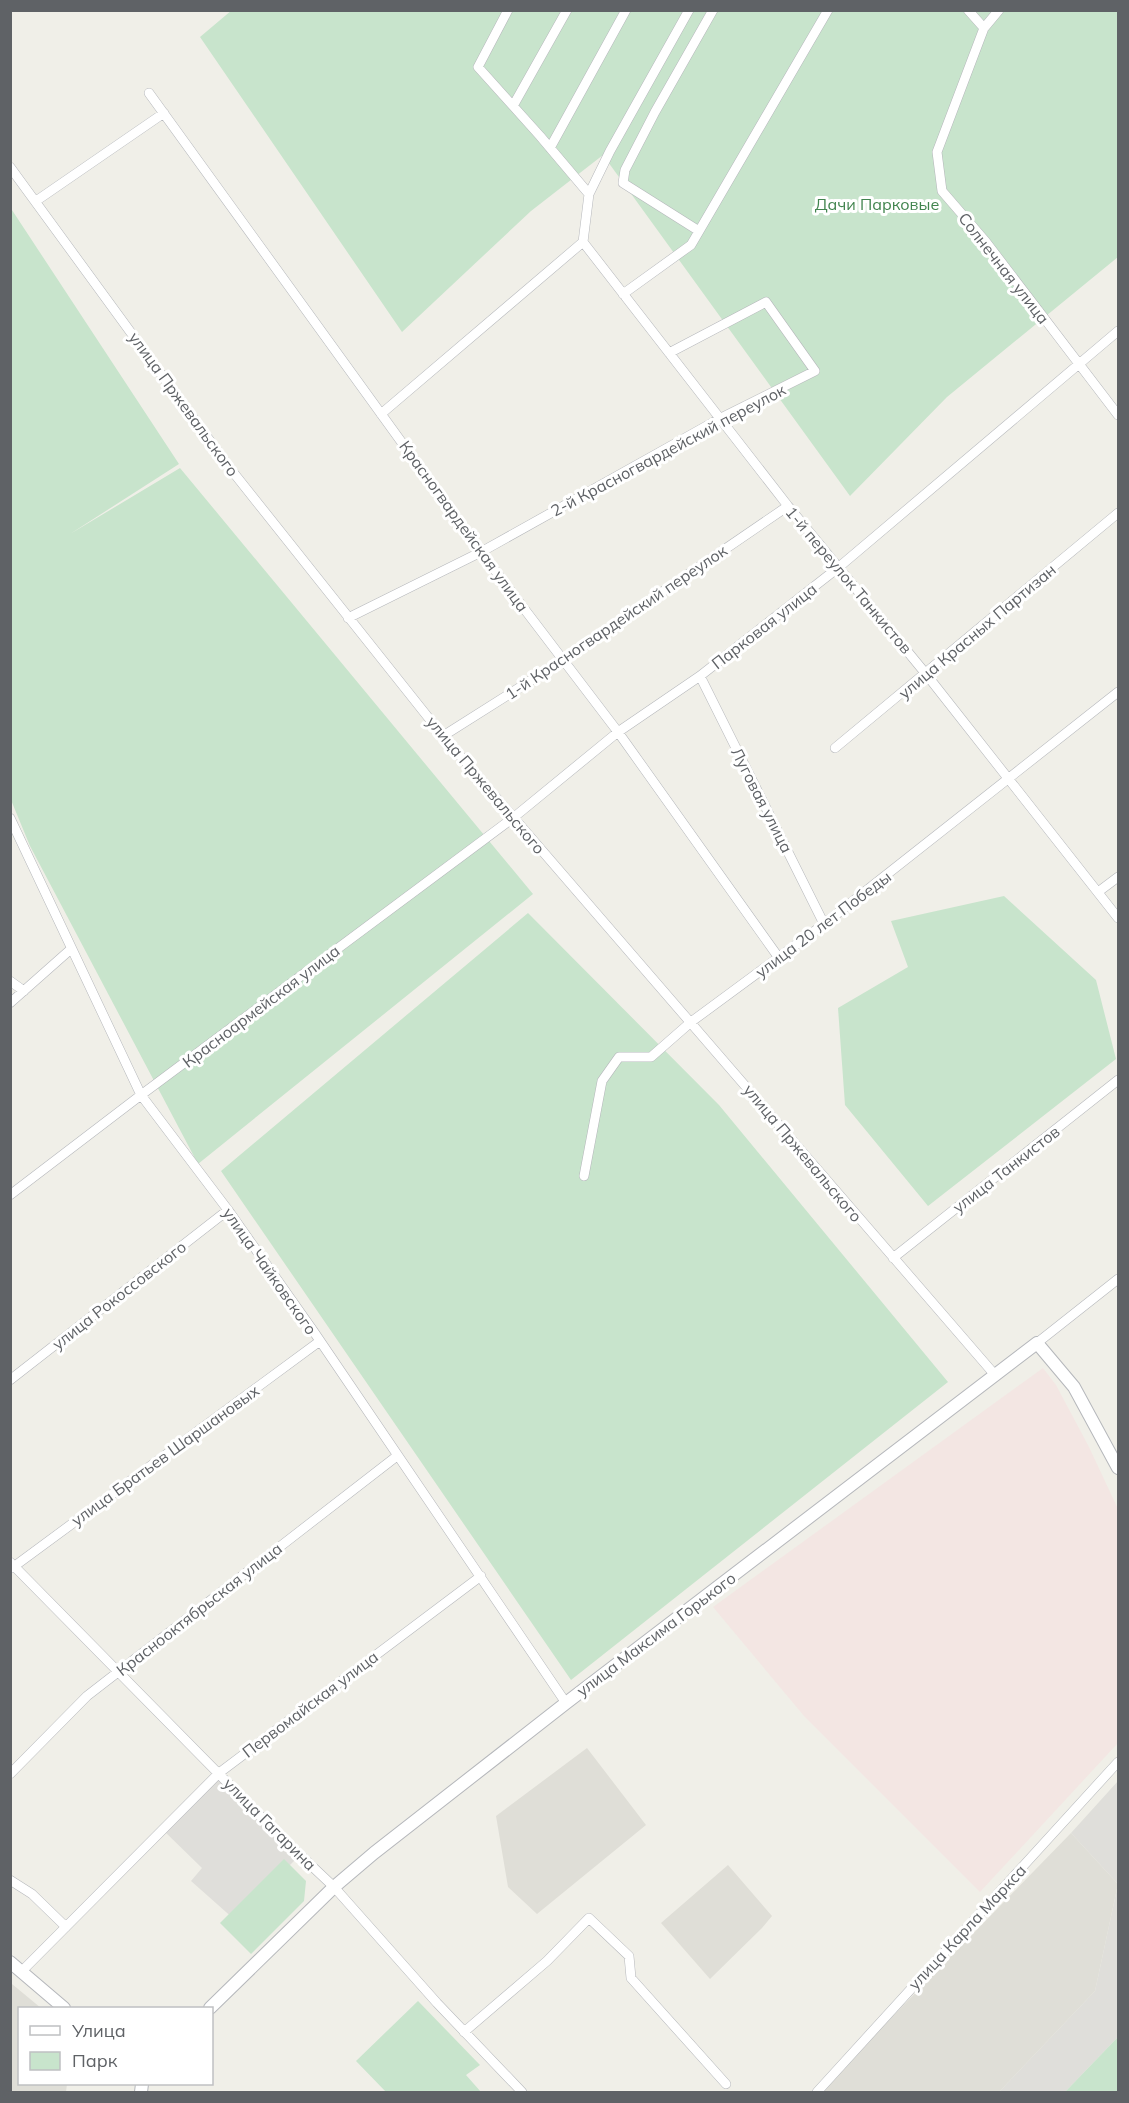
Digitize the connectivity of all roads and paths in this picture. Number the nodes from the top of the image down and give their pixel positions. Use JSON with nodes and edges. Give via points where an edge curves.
{"nodes":[{"id":1,"x":508,"y":10,"type":"edge"},
{"id":2,"x":567,"y":10,"type":"edge"},
{"id":3,"x":626,"y":10,"type":"edge"},
{"id":4,"x":689,"y":10,"type":"edge"},
{"id":5,"x":713,"y":10,"type":"edge"},
{"id":6,"x":828,"y":10,"type":"edge"},
{"id":7,"x":968,"y":10,"type":"edge"},
{"id":8,"x":999,"y":10,"type":"edge"},
{"id":9,"x":984,"y":28,"type":"junction"},
{"id":10,"x":149,"y":93,"type":"dead end"},
{"id":11,"x":513,"y":106,"type":"junction"},
{"id":12,"x":164,"y":113,"type":"junction"},
{"id":13,"x":550,"y":147,"type":"junction"},
{"id":14,"x":10,"y":167,"type":"edge"},
{"id":15,"x":589,"y":194,"type":"junction"},
{"id":16,"x":36,"y":201,"type":"junction"},
{"id":17,"x":699,"y":231,"type":"junction"},
{"id":18,"x":583,"y":242,"type":"junction"},
{"id":19,"x":623,"y":294,"type":"junction"},
{"id":20,"x":1119,"y":332,"type":"edge"},
{"id":21,"x":669,"y":353,"type":"junction"},
{"id":22,"x":1078,"y":365,"type":"junction"},
{"id":23,"x":381,"y":414,"type":"junction"},
{"id":24,"x":1119,"y":415,"type":"edge"},
{"id":25,"x":719,"y":419,"type":"junction"},
{"id":26,"x":788,"y":506,"type":"junction"},
{"id":27,"x":1119,"y":513,"type":"edge"},
{"id":28,"x":481,"y":552,"type":"junction"},
{"id":29,"x":839,"y":567,"type":"junction"},
{"id":30,"x":348,"y":618,"type":"junction"},
{"id":31,"x":563,"y":660,"type":"junction"},
{"id":32,"x":926,"y":674,"type":"junction"},
{"id":33,"x":700,"y":676,"type":"junction"},
{"id":34,"x":1119,"y":692,"type":"edge"},
{"id":35,"x":618,"y":732,"type":"junction"},
{"id":36,"x":443,"y":736,"type":"junction"},
{"id":37,"x":835,"y":748,"type":"dead end"},
{"id":38,"x":1009,"y":780,"type":"junction"},
{"id":39,"x":10,"y":818,"type":"edge"},
{"id":40,"x":513,"y":818,"type":"junction"},
{"id":41,"x":1119,"y":876,"type":"edge"},
{"id":42,"x":1098,"y":892,"type":"junction"},
{"id":43,"x":1119,"y":918,"type":"edge"},
{"id":44,"x":824,"y":924,"type":"junction"},
{"id":45,"x":70,"y":949,"type":"junction"},
{"id":46,"x":779,"y":958,"type":"junction"},
{"id":47,"x":10,"y":981,"type":"edge"},
{"id":48,"x":24,"y":992,"type":"junction"},
{"id":49,"x":10,"y":1003,"type":"edge"},
{"id":50,"x":691,"y":1022,"type":"junction"},
{"id":51,"x":1119,"y":1080,"type":"edge"},
{"id":52,"x":141,"y":1095,"type":"junction"},
{"id":53,"x":584,"y":1176,"type":"dead end"},
{"id":54,"x":10,"y":1195,"type":"edge"},
{"id":55,"x":228,"y":1210,"type":"junction"},
{"id":56,"x":892,"y":1258,"type":"junction"},
{"id":57,"x":1119,"y":1279,"type":"edge"},
{"id":58,"x":320,"y":1341,"type":"junction"},
{"id":59,"x":1037,"y":1343,"type":"junction"},
{"id":60,"x":995,"y":1376,"type":"junction"},
{"id":61,"x":10,"y":1380,"type":"edge"},
{"id":62,"x":397,"y":1456,"type":"junction"},
{"id":63,"x":1119,"y":1468,"type":"edge"},
{"id":64,"x":12,"y":1566,"type":"edge"},
{"id":65,"x":481,"y":1576,"type":"junction"},
{"id":66,"x":118,"y":1671,"type":"junction"},
{"id":67,"x":566,"y":1703,"type":"junction"},
{"id":68,"x":1119,"y":1762,"type":"edge"},
{"id":69,"x":219,"y":1773,"type":"junction"},
{"id":70,"x":10,"y":1774,"type":"edge"},
{"id":71,"x":10,"y":1880,"type":"edge"},
{"id":72,"x":334,"y":1887,"type":"junction"},
{"id":73,"x":66,"y":1927,"type":"junction"},
{"id":74,"x":10,"y":1962,"type":"edge"},
{"id":75,"x":22,"y":1971,"type":"junction"},
{"id":76,"x":63,"y":2007,"type":"edge"},
{"id":77,"x":211,"y":2007,"type":"edge"},
{"id":78,"x":464,"y":2032,"type":"junction"},
{"id":79,"x":726,"y":2084,"type":"dead end"},
{"id":80,"x":522,"y":2092,"type":"edge"},
{"id":81,"x":817,"y":2092,"type":"edge"}],
"edges":[{"from":1,"to":11,"type":"street","via":[[478,67]]},
{"from":2,"to":11,"type":"street"},
{"from":3,"to":13,"type":"street"},
{"from":4,"to":15,"type":"street"},
{"from":5,"to":17,"type":"street","via":[[655,112],[625,170],[623,183]]},
{"from":6,"to":17,"type":"street"},
{"from":7,"to":9,"type":"street"},
{"from":8,"to":9,"type":"street","name":"Солнечная улица"},
{"from":9,"to":22,"type":"street","name":"Солнечная улица","via":[[937,152],[942,191],[986,242]]},
{"from":10,"to":12,"type":"street","name":"Красногвардейская улица"},
{"from":11,"to":13,"type":"street"},
{"from":12,"to":16,"type":"street"},
{"from":12,"to":23,"type":"street","name":"Красногвардейская улица"},
{"from":13,"to":15,"type":"street"},
{"from":14,"to":16,"type":"street","name":"улица Пржевальского"},
{"from":15,"to":18,"type":"street"},
{"from":16,"to":30,"type":"street","name":"улица Пржевальского","via":[[229,467]]},
{"from":17,"to":19,"type":"street","via":[[691,245]]},
{"from":18,"to":19,"type":"street","name":"1-й переулок Танкистов"},
{"from":18,"to":23,"type":"street"},
{"from":19,"to":21,"type":"street","name":"1-й переулок Танкистов"},
{"from":20,"to":22,"type":"street","name":"Парковая улица"},
{"from":21,"to":25,"type":"street","name":"1-й переулок Танкистов"},
{"from":21,"to":25,"type":"street","name":"2-й Красногвардейский переулок","via":[[766,302],[815,371]]},
{"from":22,"to":24,"type":"street","name":"Солнечная улица"},
{"from":22,"to":29,"type":"street","name":"Парковая улица"},
{"from":23,"to":28,"type":"street","name":"Красногвардейская улица"},
{"from":25,"to":26,"type":"street","name":"1-й переулок Танкистов"},
{"from":25,"to":28,"type":"street","name":"2-й Красногвардейский переулок"},
{"from":26,"to":29,"type":"street","name":"1-й переулок Танкистов"},
{"from":26,"to":31,"type":"street","name":"1-й Красногвардейский переулок"},
{"from":27,"to":32,"type":"street","name":"улица Красных Партизан"},
{"from":28,"to":30,"type":"street","name":"2-й Красногвардейский переулок"},
{"from":28,"to":31,"type":"street","name":"Красногвардейская улица"},
{"from":29,"to":32,"type":"street","name":"1-й переулок Танкистов"},
{"from":29,"to":33,"type":"street","name":"Парковая улица"},
{"from":30,"to":36,"type":"street","name":"улица Пржевальского"},
{"from":31,"to":35,"type":"street","name":"Красногвардейская улица"},
{"from":31,"to":36,"type":"street","name":"1-й Красногвардейский переулок"},
{"from":32,"to":37,"type":"street","name":"улица Красных Партизан"},
{"from":32,"to":38,"type":"street","name":"1-й переулок Танкистов"},
{"from":33,"to":35,"type":"street","name":"Парковая улица"},
{"from":33,"to":44,"type":"street","name":"Луговая улица"},
{"from":34,"to":38,"type":"street","name":"улица 20 лет Победы"},
{"from":35,"to":40,"type":"street","name":"Парковая улица"},
{"from":35,"to":46,"type":"street","name":"Красногвардейская улица"},
{"from":36,"to":40,"type":"street","name":"улица Пржевальского"},
{"from":38,"to":42,"type":"street","name":"1-й переулок Танкистов"},
{"from":38,"to":44,"type":"street","name":"улица 20 лет Победы"},
{"from":39,"to":45,"type":"street","name":"улица Чайковского"},
{"from":40,"to":50,"type":"street","name":"улица Пржевальского"},
{"from":40,"to":52,"type":"street","name":"Красноармейская улица"},
{"from":41,"to":42,"type":"street"},
{"from":42,"to":43,"type":"street","name":"1-й переулок Танкистов"},
{"from":44,"to":46,"type":"street","name":"улица 20 лет Победы"},
{"from":45,"to":48,"type":"street"},
{"from":45,"to":52,"type":"street","name":"улица Чайковского"},
{"from":46,"to":50,"type":"street","name":"улица 20 лет Победы"},
{"from":47,"to":48,"type":"street"},
{"from":48,"to":49,"type":"street"},
{"from":50,"to":53,"type":"street","name":"улица 20 лет Победы","via":[[651,1057],[619,1057],[602,1081]]},
{"from":50,"to":56,"type":"street","name":"улица Пржевальского"},
{"from":51,"to":56,"type":"street","name":"улица Танкистов"},
{"from":52,"to":54,"type":"street","name":"Красноармейская улица"},
{"from":52,"to":55,"type":"street","name":"улица Чайковского"},
{"from":55,"to":58,"type":"street","name":"улица Чайковского"},
{"from":55,"to":61,"type":"street","name":"улица Рокоссовского"},
{"from":56,"to":60,"type":"street","name":"улица Пржевальского"},
{"from":57,"to":59,"type":"street","name":"улица Максима Горького"},
{"from":58,"to":62,"type":"street","name":"улица Чайковского"},
{"from":58,"to":64,"type":"street","name":"улица Братьев Шаршановых"},
{"from":59,"to":60,"type":"street","name":"улица Максима Горького"},
{"from":59,"to":63,"type":"street","via":[[1074,1387]]},
{"from":60,"to":67,"type":"street","name":"улица Максима Горького"},
{"from":62,"to":65,"type":"street","name":"улица Чайковского"},
{"from":62,"to":66,"type":"street","name":"Краснооктябрьская улица"},
{"from":64,"to":66,"type":"street","name":"улица Гагарина"},
{"from":65,"to":67,"type":"street","name":"улица Чайковского"},
{"from":65,"to":69,"type":"street","name":"Первомайская улица"},
{"from":66,"to":69,"type":"street","name":"улица Гагарина"},
{"from":66,"to":70,"type":"street","name":"Краснооктябрьская улица","via":[[87,1696]]},
{"from":67,"to":72,"type":"street","name":"улица Максима Горького"},
{"from":68,"to":81,"type":"street","name":"улица Карла Маркса"},
{"from":69,"to":72,"type":"street","name":"улица Гагарина"},
{"from":69,"to":73,"type":"street","name":"Первомайская улица"},
{"from":71,"to":73,"type":"street","via":[[32,1894]]},
{"from":72,"to":77,"type":"street","name":"улица Максима Горького"},
{"from":72,"to":78,"type":"street","name":"улица Гагарина"},
{"from":73,"to":75,"type":"street","name":"Первомайская улица"},
{"from":74,"to":75,"type":"street"},
{"from":75,"to":76,"type":"street"},
{"from":78,"to":79,"type":"street","via":[[547,1961],[589,1918],[629,1956],[631,1978]]},
{"from":78,"to":80,"type":"street","name":"улица Гагарина"}]}
